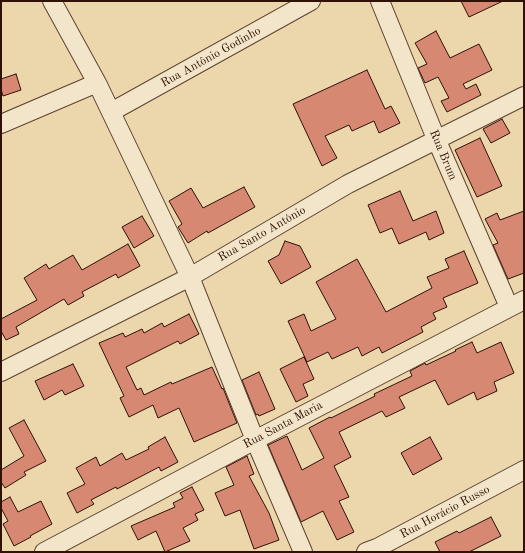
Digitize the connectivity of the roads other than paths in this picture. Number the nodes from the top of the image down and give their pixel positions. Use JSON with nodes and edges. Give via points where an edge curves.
{"nodes":[{"id":1,"x":52,"y":1,"type":"edge"},
{"id":2,"x":311,"y":1,"type":"edge"},
{"id":3,"x":380,"y":1,"type":"edge"},
{"id":4,"x":97,"y":83,"type":"junction"},
{"id":5,"x":524,"y":96,"type":"edge"},
{"id":6,"x":111,"y":112,"type":"junction"},
{"id":7,"x":1,"y":124,"type":"edge"},
{"id":8,"x":437,"y":141,"type":"junction"},
{"id":9,"x":190,"y":277,"type":"junction"},
{"id":10,"x":516,"y":304,"type":"edge"},
{"id":11,"x":1,"y":372,"type":"edge"},
{"id":12,"x":255,"y":440,"type":"junction"},
{"id":13,"x":524,"y":470,"type":"edge"},
{"id":14,"x":374,"y":551,"type":"edge"},
{"id":15,"x":44,"y":552,"type":"edge"},
{"id":16,"x":303,"y":552,"type":"edge"}],
"edges":[{"from":1,"to":4,"type":"street"},
{"from":2,"to":6,"type":"street","name":"Rua Antônio Godinho"},
{"from":3,"to":8,"type":"street","name":"Rua Brum"},
{"from":4,"to":6,"type":"street"},
{"from":4,"to":7,"type":"street"},
{"from":5,"to":8,"type":"street","name":"Rua Santo Antônio"},
{"from":6,"to":9,"type":"street"},
{"from":8,"to":9,"type":"street","name":"Rua Santo Antônio","via":[[348,184]]},
{"from":8,"to":10,"type":"street","name":"Rua Brum"},
{"from":9,"to":11,"type":"street","name":"Rua Santo Antônio"},
{"from":9,"to":12,"type":"street"},
{"from":10,"to":12,"type":"street","name":"Rua Santa Maria"},
{"from":12,"to":15,"type":"street","name":"Rua Santa Maria"},
{"from":12,"to":16,"type":"street"},
{"from":13,"to":14,"type":"street","name":"Rua Horácio Russo"}]}
